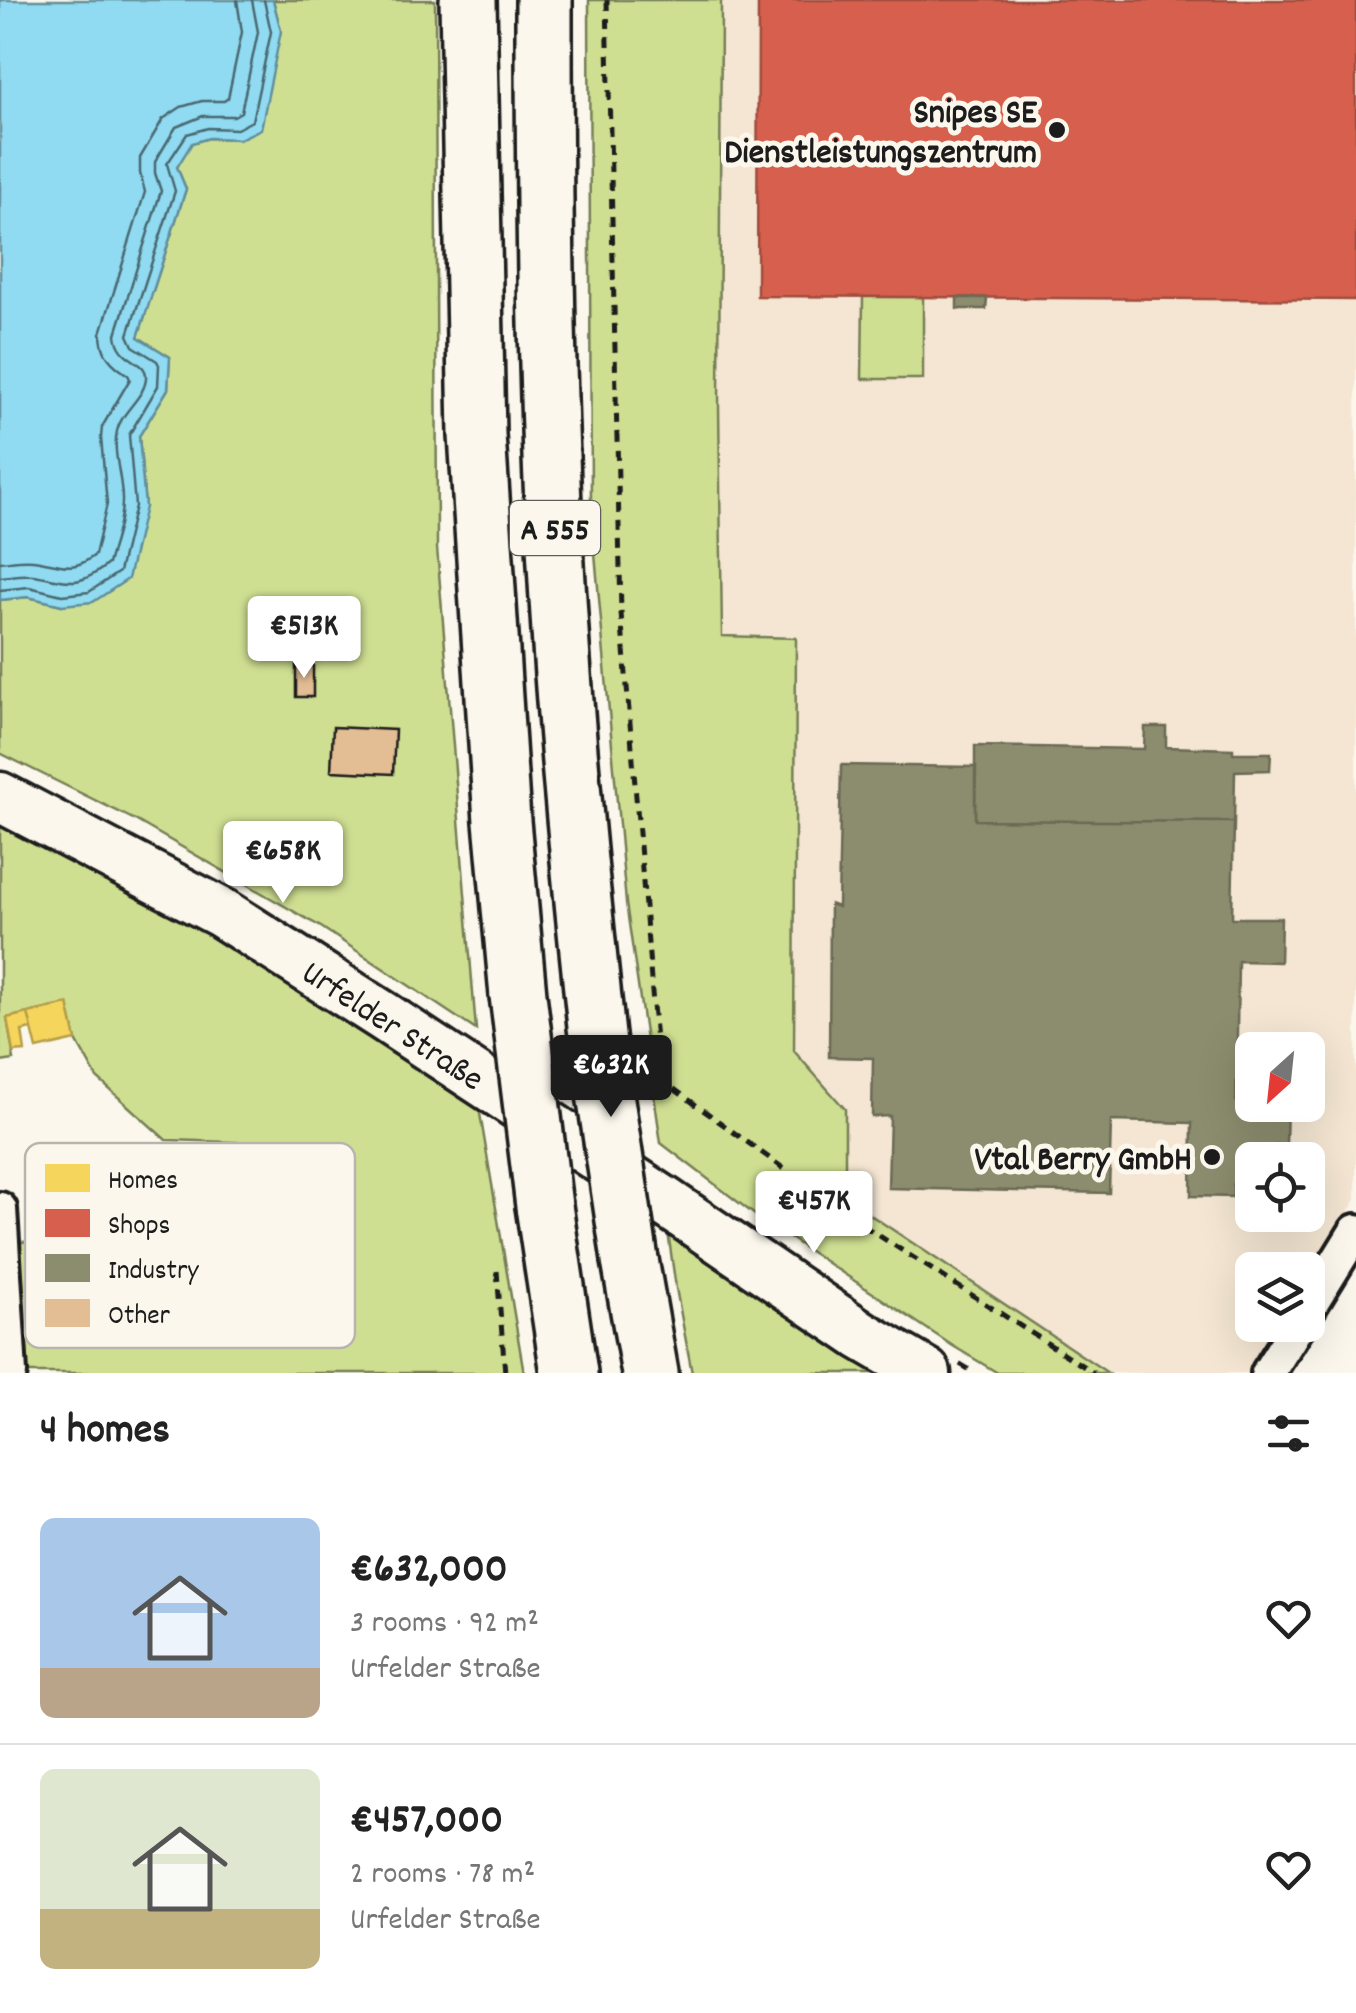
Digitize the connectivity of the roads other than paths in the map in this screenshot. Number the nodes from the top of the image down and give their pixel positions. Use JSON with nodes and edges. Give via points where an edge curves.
{"nodes":[{"id":1,"x":468,"y":0,"type":"edge"},
{"id":2,"x":544,"y":0,"type":"edge"},
{"id":3,"x":0,"y":796,"type":"edge"},
{"id":4,"x":0,"y":1208,"type":"edge"},
{"id":5,"x":1356,"y":1230,"type":"edge"},
{"id":6,"x":1325,"y":1281,"type":"edge"},
{"id":7,"x":1287,"y":1342,"type":"edge"},
{"id":8,"x":10,"y":1373,"type":"edge"},
{"id":9,"x":570,"y":1373,"type":"edge"},
{"id":10,"x":650,"y":1373,"type":"edge"},
{"id":11,"x":926,"y":1373,"type":"edge"},
{"id":12,"x":1268,"y":1373,"type":"edge"}],
"edges":[{"from":1,"to":9,"type":"highway","number":"A 555","bridge":true,"via":[[477,436],[500,801],[518,995]]},
{"from":2,"to":10,"type":"highway","number":"A 555","bridge":true,"via":[[558,594],[576,850],[599,1054]]},
{"from":3,"to":11,"type":"main road","name":"Urfelder Straße","via":[[222,913]]},
{"from":4,"to":8,"type":"street"},
{"from":5,"to":6,"type":"street"},
{"from":7,"to":12,"type":"street"}]}
